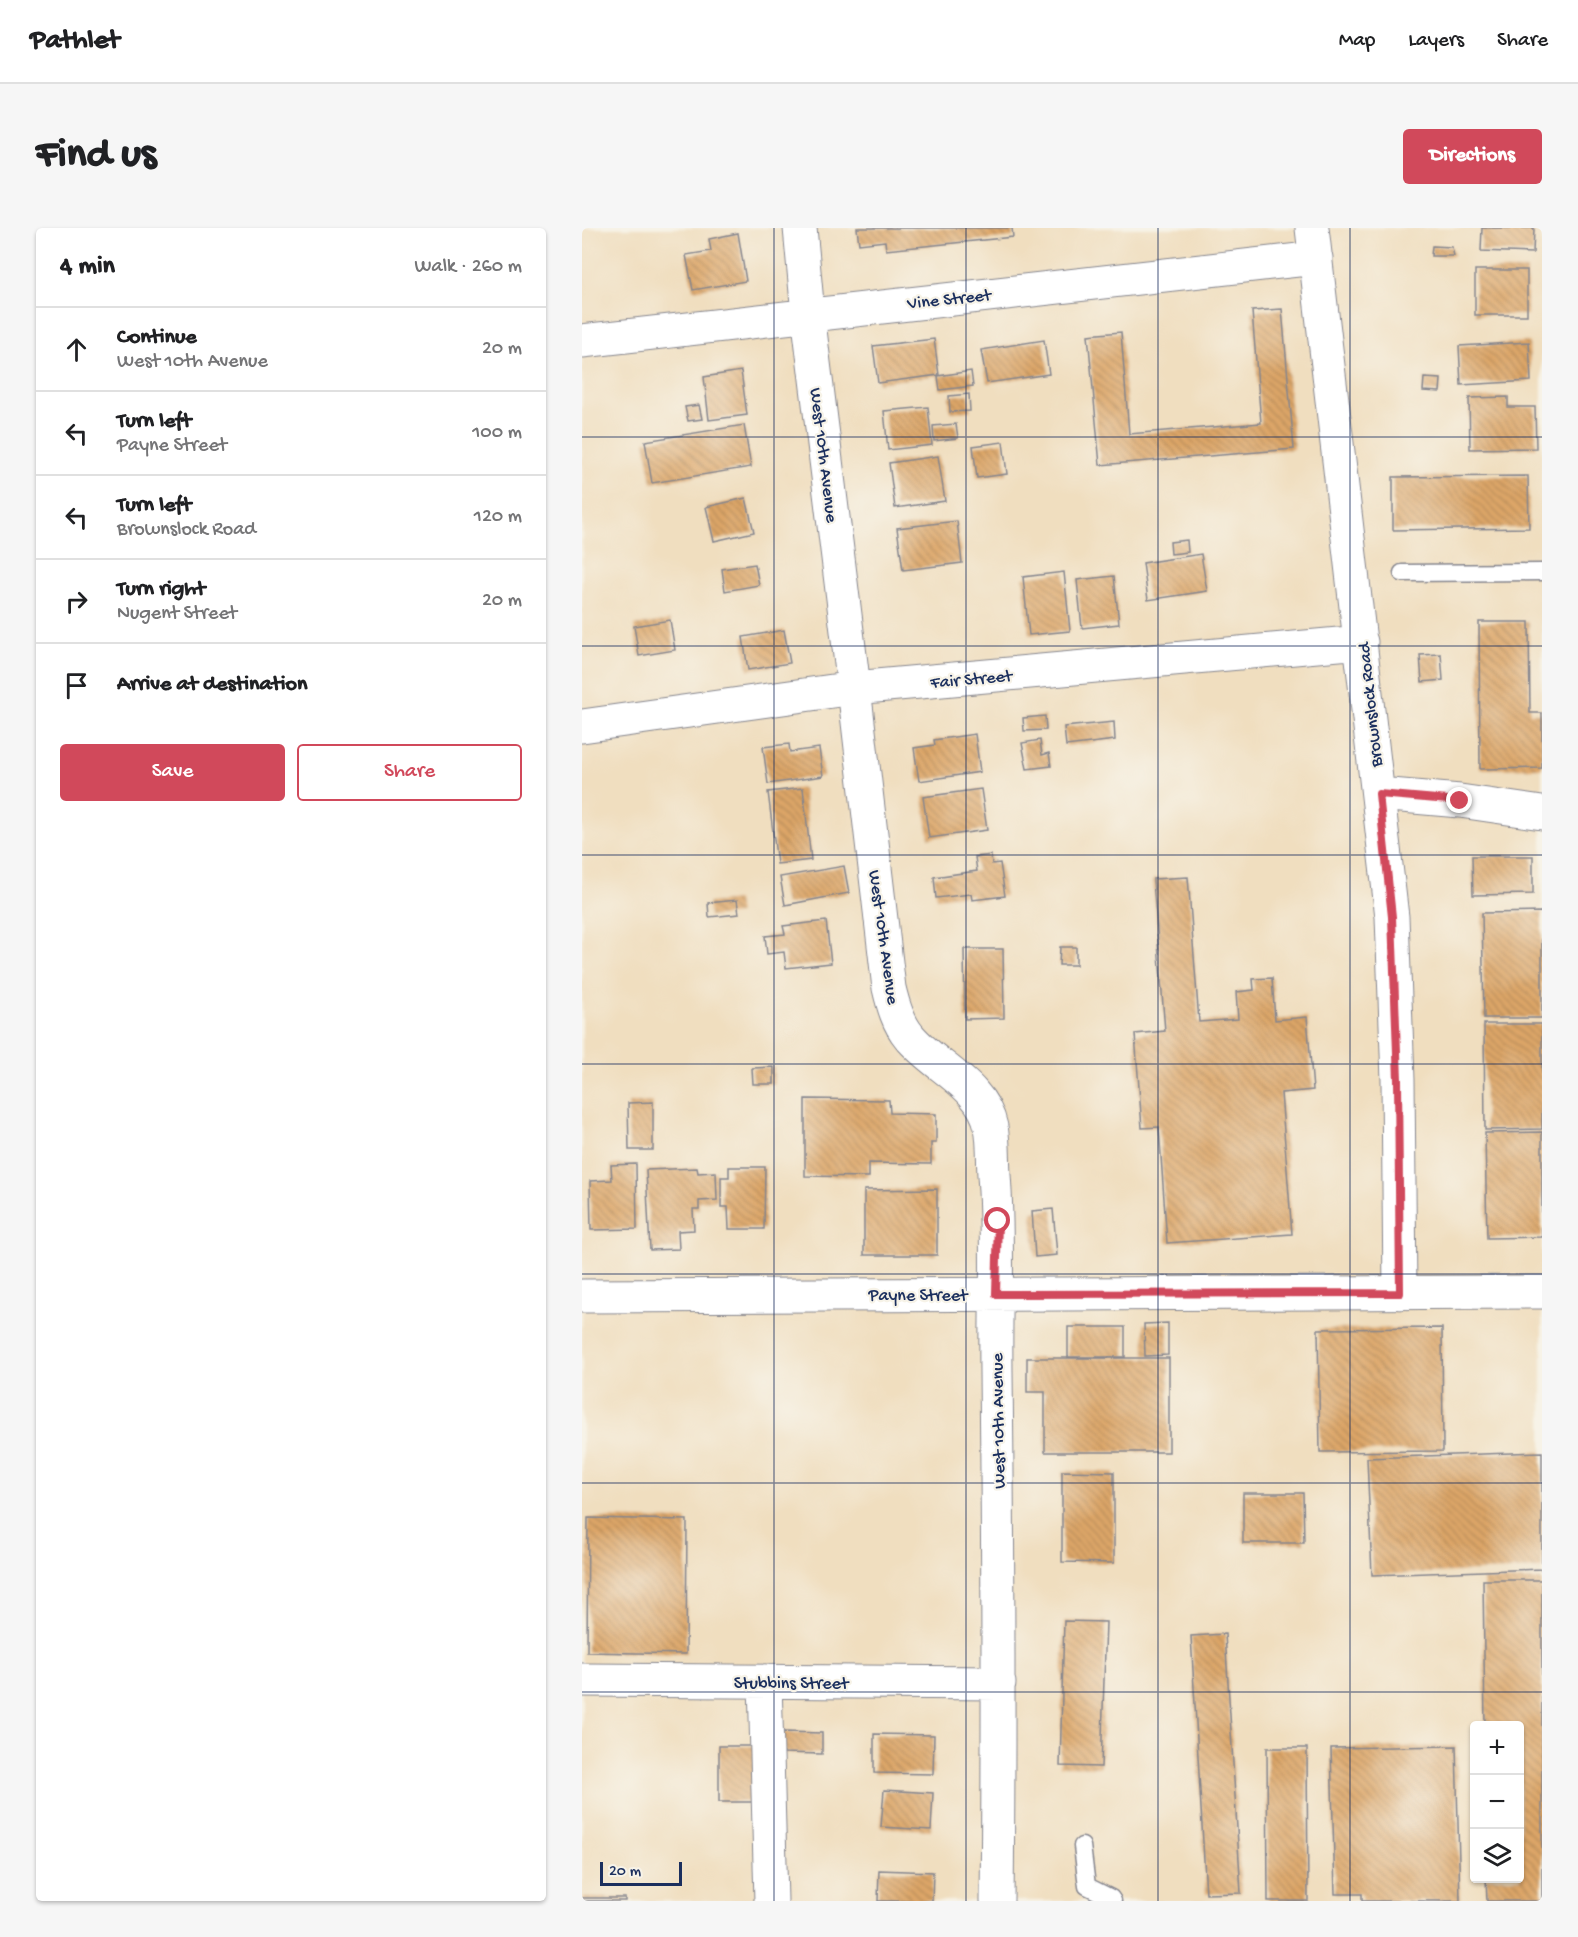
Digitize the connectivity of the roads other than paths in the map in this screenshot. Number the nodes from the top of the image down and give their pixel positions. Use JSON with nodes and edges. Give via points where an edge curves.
{"nodes":[{"id":1,"x":800,"y":228,"type":"edge"},
{"id":2,"x":1314,"y":243,"type":"edge"},
{"id":3,"x":808,"y":314,"type":"junction"},
{"id":4,"x":582,"y":341,"type":"edge"},
{"id":5,"x":1542,"y":572,"type":"edge"},
{"id":6,"x":1402,"y":573,"type":"dead end"},
{"id":7,"x":1361,"y":642,"type":"junction"},
{"id":8,"x":854,"y":688,"type":"junction"},
{"id":9,"x":582,"y":726,"type":"edge"},
{"id":10,"x":1379,"y":794,"type":"junction"},
{"id":11,"x":1542,"y":813,"type":"edge"},
{"id":12,"x":1542,"y":1292,"type":"edge"},
{"id":13,"x":1400,"y":1293,"type":"junction"},
{"id":14,"x":996,"y":1294,"type":"junction"},
{"id":15,"x":582,"y":1296,"type":"edge"},
{"id":16,"x":582,"y":1680,"type":"edge"},
{"id":17,"x":765,"y":1681,"type":"junction"},
{"id":18,"x":999,"y":1683,"type":"junction"},
{"id":19,"x":1082,"y":1846,"type":"dead end"},
{"id":20,"x":771,"y":1901,"type":"edge"},
{"id":21,"x":998,"y":1901,"type":"edge"},
{"id":22,"x":1113,"y":1901,"type":"edge"}],
"edges":[{"from":1,"to":3,"type":"street","name":"West 10th Avenue"},
{"from":2,"to":3,"type":"street","name":"Vine Street"},
{"from":2,"to":7,"type":"street","name":"Brownslock Road"},
{"from":3,"to":4,"type":"street","name":"Vine Street"},
{"from":3,"to":8,"type":"street","name":"West 10th Avenue"},
{"from":5,"to":6,"type":"lane"},
{"from":7,"to":8,"type":"street","name":"Fair Street"},
{"from":7,"to":10,"type":"street","name":"Brownslock Road"},
{"from":8,"to":9,"type":"street","name":"Fair Street"},
{"from":8,"to":14,"type":"street","name":"West 10th Avenue","via":[[889,988],[907,1034],[968,1088],[987,1115],[998,1221]]},
{"from":10,"to":11,"type":"street"},
{"from":10,"to":13,"type":"street","name":"Brownslock Road","via":[[1392,917]]},
{"from":12,"to":13,"type":"street","name":"Payne Street"},
{"from":13,"to":14,"type":"street","name":"Payne Street"},
{"from":14,"to":15,"type":"street","name":"Payne Street"},
{"from":14,"to":18,"type":"street","name":"West 10th Avenue"},
{"from":16,"to":17,"type":"street","name":"Stubbins Street"},
{"from":17,"to":18,"type":"street","name":"Stubbins Street"},
{"from":17,"to":20,"type":"street"},
{"from":18,"to":21,"type":"street","name":"West 10th Avenue"},
{"from":19,"to":22,"type":"lane","via":[[1087,1886]]}]}
